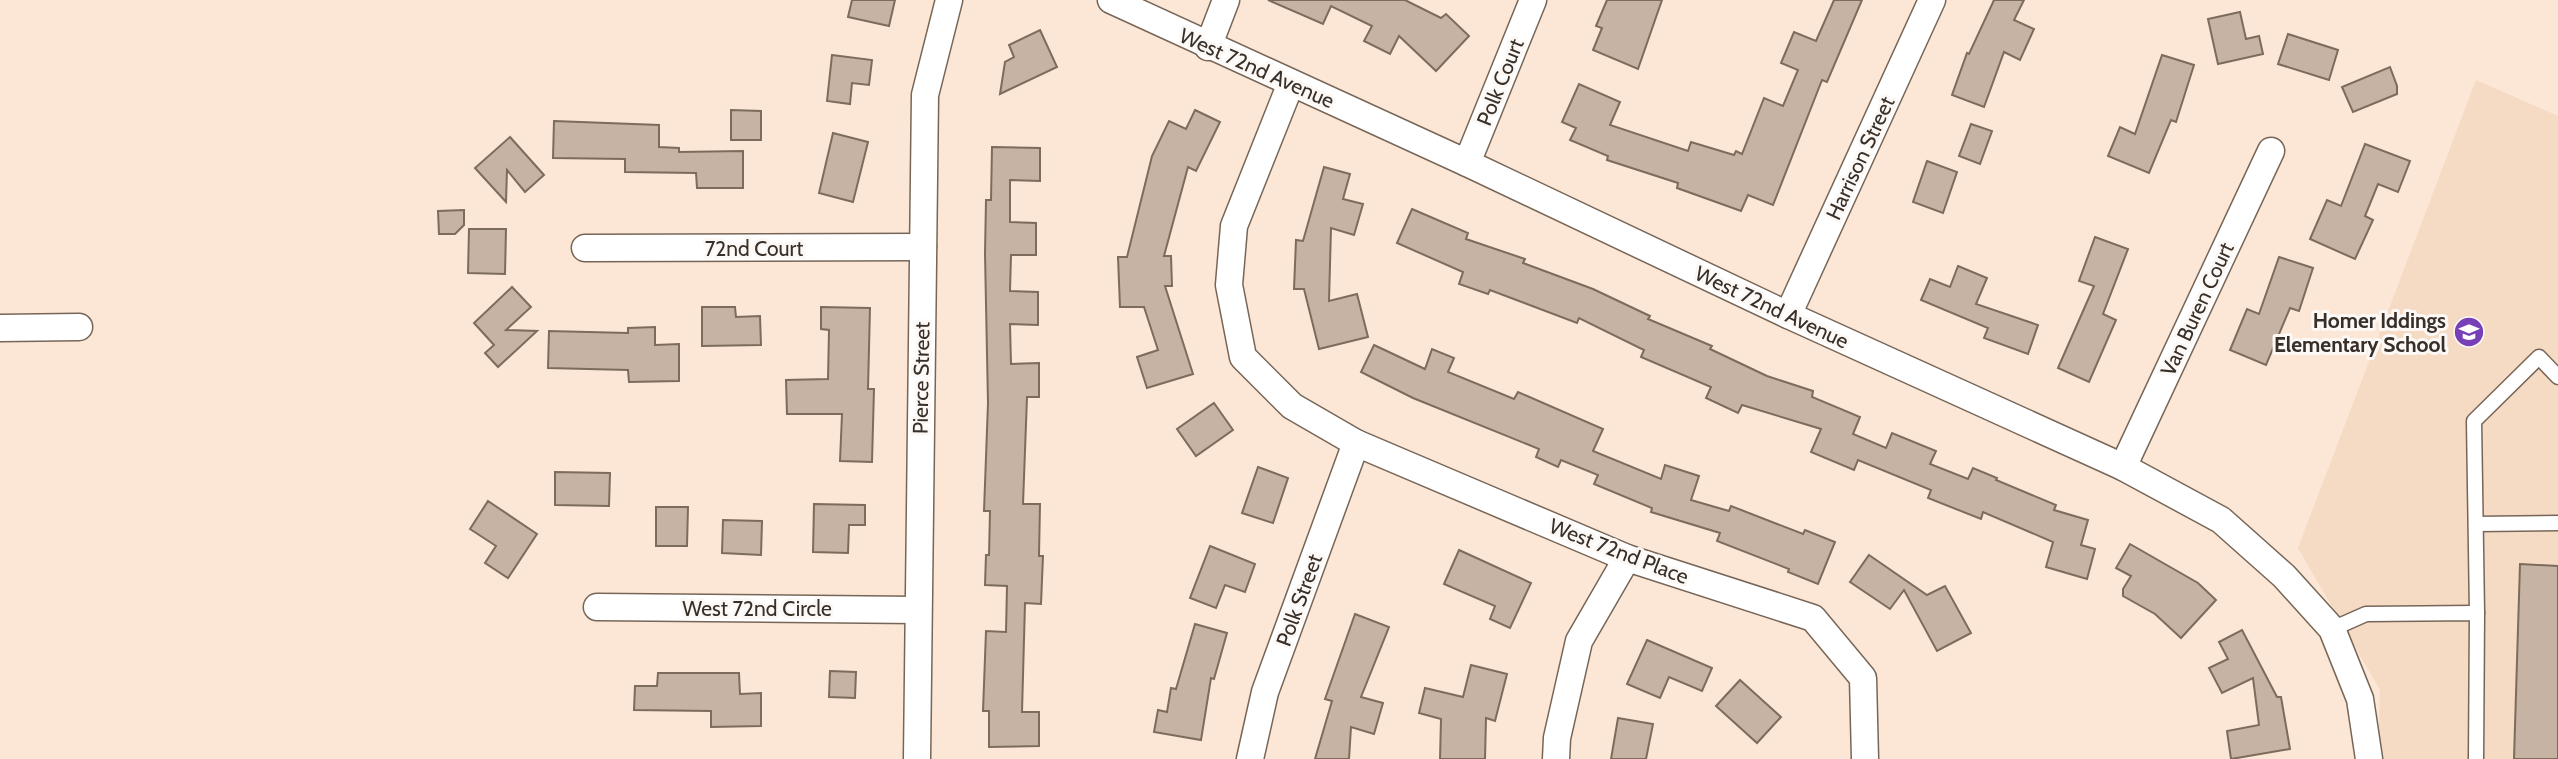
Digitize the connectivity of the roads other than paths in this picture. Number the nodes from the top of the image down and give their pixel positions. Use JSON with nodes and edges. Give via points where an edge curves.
{"nodes":[{"id":1,"x":948,"y":0,"type":"edge"},
{"id":2,"x":1111,"y":0,"type":"edge"},
{"id":3,"x":1226,"y":0,"type":"edge"},
{"id":4,"x":1533,"y":0,"type":"edge"},
{"id":5,"x":1932,"y":0,"type":"edge"},
{"id":6,"x":1208,"y":47,"type":"junction"},
{"id":7,"x":1291,"y":83,"type":"junction"},
{"id":8,"x":2271,"y":150,"type":"dead end"},
{"id":9,"x":1467,"y":163,"type":"junction"},
{"id":10,"x":923,"y":247,"type":"junction"},
{"id":11,"x":584,"y":248,"type":"dead end"},
{"id":12,"x":1788,"y":315,"type":"junction"},
{"id":13,"x":79,"y":327,"type":"dead end"},
{"id":14,"x":0,"y":328,"type":"edge"},
{"id":15,"x":2558,"y":377,"type":"edge"},
{"id":16,"x":1356,"y":443,"type":"junction"},
{"id":17,"x":2123,"y":467,"type":"junction"},
{"id":18,"x":2558,"y":523,"type":"edge"},
{"id":19,"x":2476,"y":524,"type":"junction"},
{"id":20,"x":1627,"y":558,"type":"junction"},
{"id":21,"x":597,"y":607,"type":"dead end"},
{"id":22,"x":917,"y":610,"type":"junction"},
{"id":23,"x":2477,"y":614,"type":"junction"},
{"id":24,"x":2332,"y":629,"type":"junction"},
{"id":25,"x":917,"y":759,"type":"edge"},
{"id":26,"x":1250,"y":759,"type":"edge"},
{"id":27,"x":1556,"y":759,"type":"edge"},
{"id":28,"x":1866,"y":759,"type":"edge"},
{"id":29,"x":2369,"y":759,"type":"edge"},
{"id":30,"x":2476,"y":759,"type":"edge"}],
"edges":[{"from":1,"to":10,"type":"street","name":"Pierce Street","via":[[925,96]]},
{"from":2,"to":6,"type":"street","name":"West 72nd Avenue"},
{"from":3,"to":6,"type":"street"},
{"from":4,"to":9,"type":"street","name":"Polk Court"},
{"from":5,"to":12,"type":"street","name":"Harrison Street"},
{"from":6,"to":7,"type":"street","name":"West 72nd Avenue"},
{"from":7,"to":9,"type":"street","name":"West 72nd Avenue"},
{"from":7,"to":16,"type":"street","name":"West 72nd Place","via":[[1234,226],[1229,285],[1243,357],[1292,406]]},
{"from":8,"to":17,"type":"street","name":"Van Buren Court"},
{"from":9,"to":12,"type":"street","name":"West 72nd Avenue"},
{"from":10,"to":11,"type":"street","name":"72nd Court"},
{"from":10,"to":22,"type":"street","name":"Pierce Street"},
{"from":12,"to":17,"type":"street","name":"West 72nd Avenue"},
{"from":13,"to":14,"type":"street"},
{"from":15,"to":19,"type":"lane","via":[[2539,357],[2474,421]]},
{"from":16,"to":20,"type":"street","name":"West 72nd Place"},
{"from":16,"to":26,"type":"street","name":"Polk Street","via":[[1265,692]]},
{"from":17,"to":24,"type":"street","name":"West 72nd Avenue","via":[[2221,520],[2284,576]]},
{"from":18,"to":19,"type":"lane"},
{"from":19,"to":23,"type":"lane"},
{"from":20,"to":27,"type":"street","via":[[1579,641]]},
{"from":20,"to":28,"type":"street","name":"West 72nd Place","via":[[1812,618],[1863,678]]},
{"from":21,"to":22,"type":"street","name":"West 72nd Circle"},
{"from":22,"to":25,"type":"street","name":"Pierce Street"},
{"from":23,"to":24,"type":"lane","via":[[2366,614]]},
{"from":23,"to":30,"type":"lane"},
{"from":24,"to":29,"type":"street","name":"West 72nd Avenue","via":[[2360,699]]}]}
